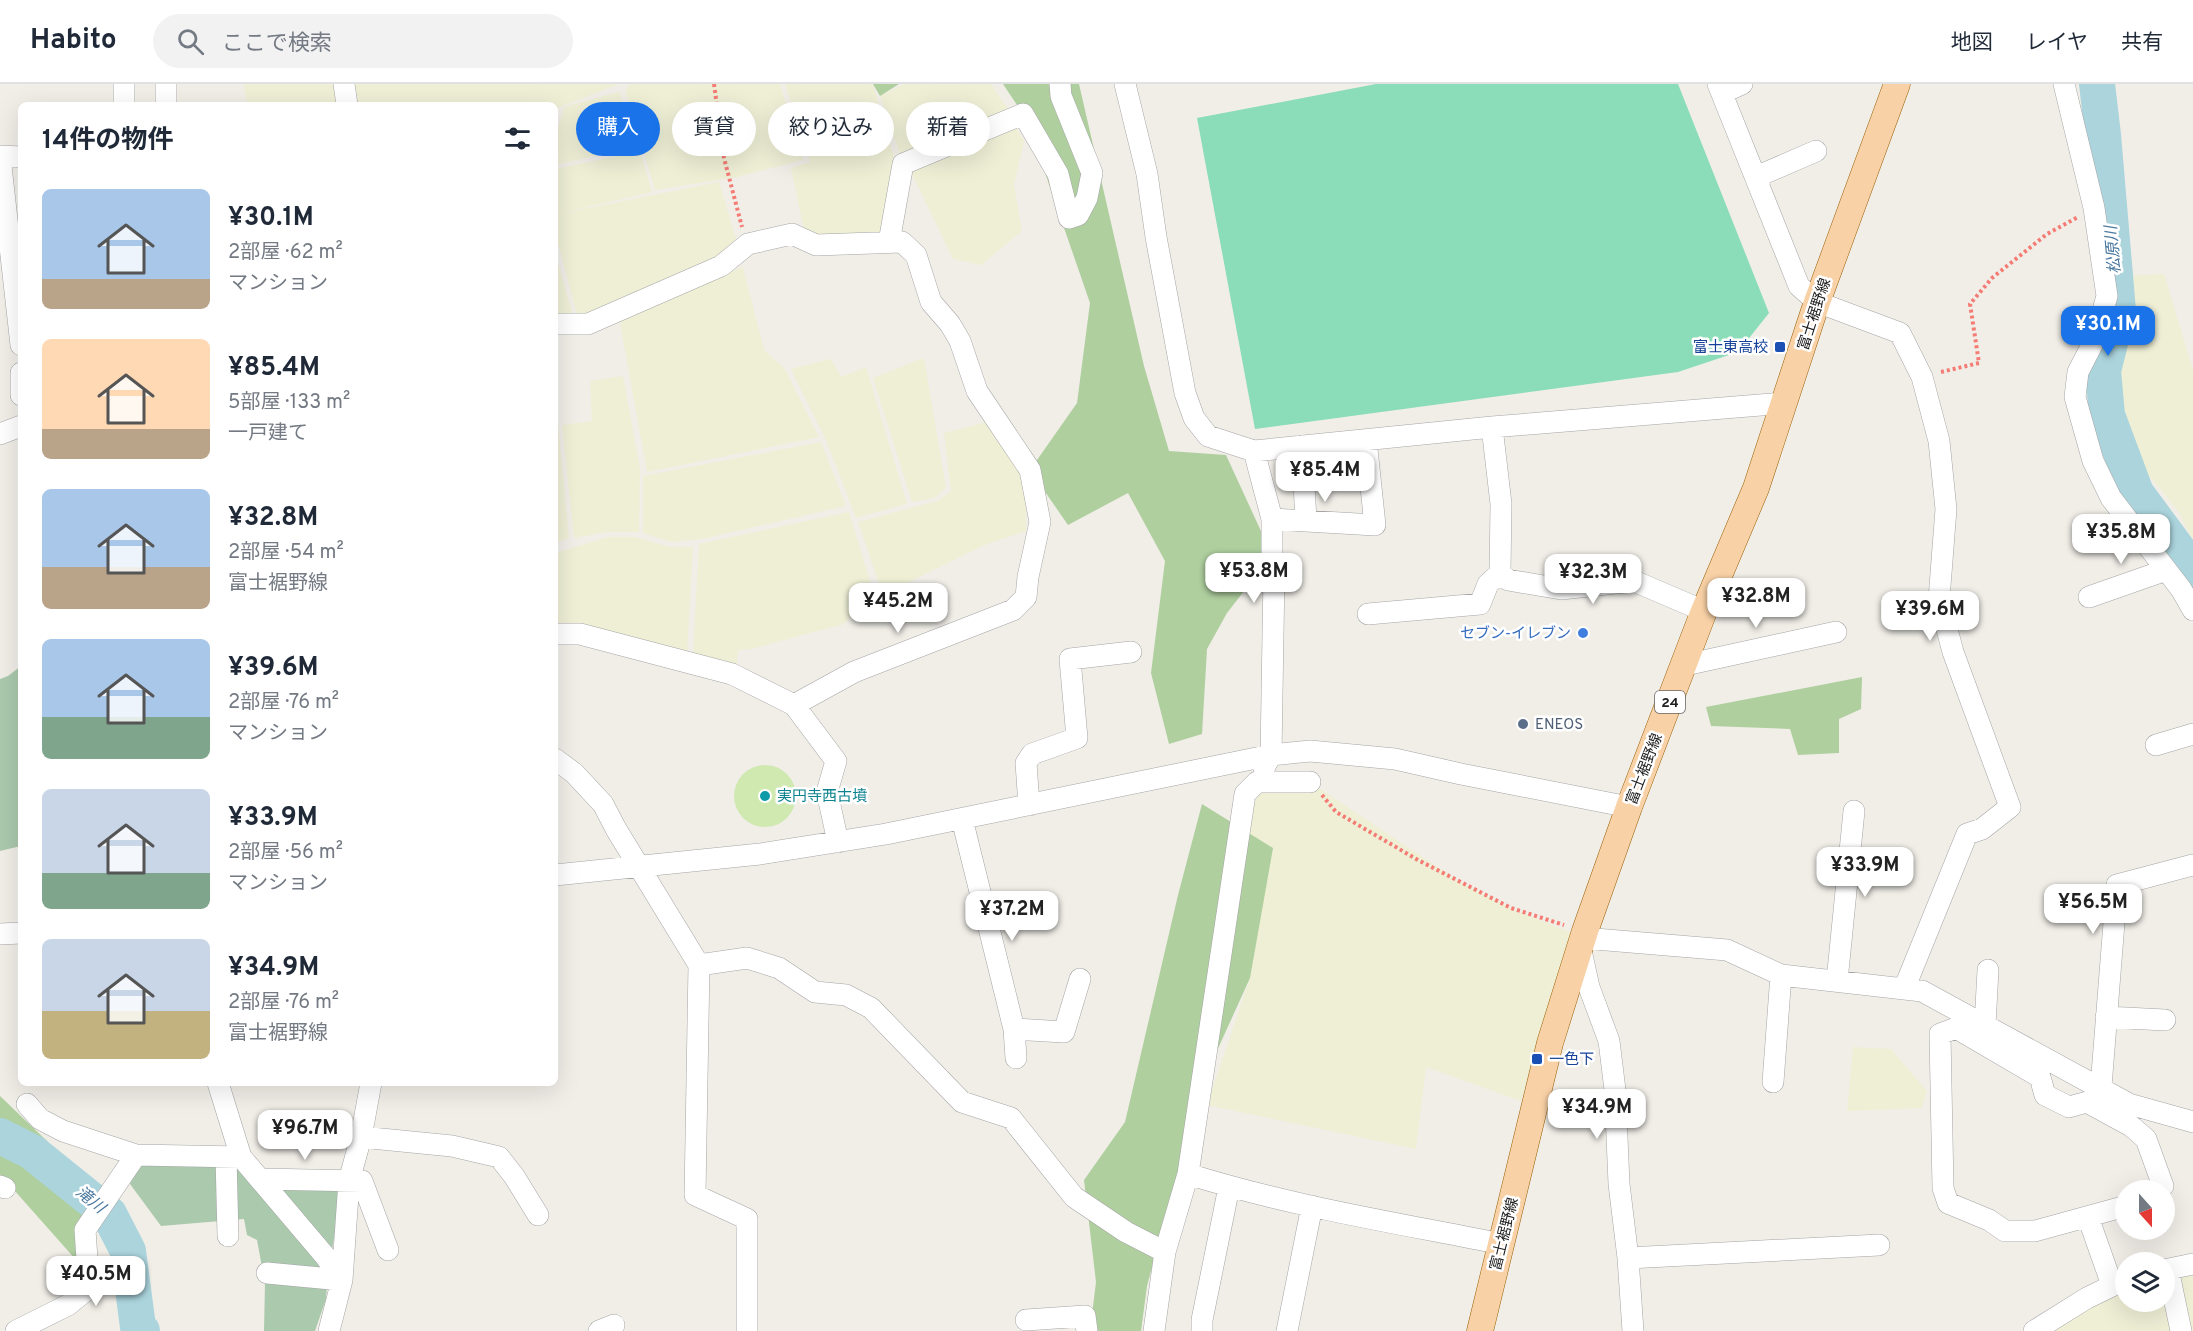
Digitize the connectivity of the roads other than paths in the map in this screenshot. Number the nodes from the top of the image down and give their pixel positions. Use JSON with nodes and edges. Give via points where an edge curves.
{"nodes":[{"id":1,"x":124,"y":84,"type":"edge"},
{"id":2,"x":166,"y":84,"type":"edge"},
{"id":3,"x":344,"y":84,"type":"edge"},
{"id":4,"x":1060,"y":84,"type":"edge"},
{"id":5,"x":1125,"y":84,"type":"edge"},
{"id":6,"x":1742,"y":84,"type":"edge"},
{"id":7,"x":1897,"y":84,"type":"edge"},
{"id":8,"x":2064,"y":84,"type":"edge"},
{"id":9,"x":1720,"y":88,"type":"edge"},
{"id":10,"x":124,"y":102,"type":"edge"},
{"id":11,"x":166,"y":102,"type":"edge"},
{"id":12,"x":346,"y":102,"type":"edge"},
{"id":13,"x":1816,"y":150,"type":"dead end"},
{"id":14,"x":0,"y":157,"type":"edge"},
{"id":15,"x":18,"y":157,"type":"edge"},
{"id":16,"x":1756,"y":177,"type":"junction"},
{"id":17,"x":889,"y":242,"type":"junction"},
{"id":18,"x":1817,"y":302,"type":"junction"},
{"id":19,"x":18,"y":318,"type":"edge"},
{"id":20,"x":558,"y":324,"type":"edge"},
{"id":21,"x":1785,"y":403,"type":"junction"},
{"id":22,"x":18,"y":427,"type":"edge"},
{"id":23,"x":1492,"y":427,"type":"junction"},
{"id":24,"x":0,"y":434,"type":"edge"},
{"id":25,"x":1366,"y":440,"type":"junction"},
{"id":26,"x":1302,"y":446,"type":"junction"},
{"id":27,"x":1254,"y":451,"type":"junction"},
{"id":28,"x":1272,"y":519,"type":"junction"},
{"id":29,"x":1305,"y":521,"type":"junction"},
{"id":30,"x":2166,"y":570,"type":"junction"},
{"id":31,"x":1500,"y":573,"type":"junction"},
{"id":32,"x":2089,"y":597,"type":"dead end"},
{"id":33,"x":2193,"y":610,"type":"edge"},
{"id":34,"x":1704,"y":611,"type":"junction"},
{"id":35,"x":1368,"y":614,"type":"dead end"},
{"id":36,"x":1836,"y":632,"type":"dead end"},
{"id":37,"x":558,"y":634,"type":"edge"},
{"id":38,"x":1131,"y":652,"type":"dead end"},
{"id":39,"x":1685,"y":665,"type":"junction"},
{"id":40,"x":794,"y":705,"type":"junction"},
{"id":41,"x":2193,"y":734,"type":"edge"},
{"id":42,"x":2156,"y":745,"type":"dead end"},
{"id":43,"x":1270,"y":755,"type":"junction"},
{"id":44,"x":558,"y":761,"type":"edge"},
{"id":45,"x":1257,"y":782,"type":"junction"},
{"id":46,"x":1310,"y":782,"type":"road end"},
{"id":47,"x":1029,"y":805,"type":"junction"},
{"id":48,"x":1629,"y":807,"type":"junction"},
{"id":49,"x":1854,"y":812,"type":"dead end"},
{"id":50,"x":962,"y":819,"type":"junction"},
{"id":51,"x":838,"y":842,"type":"junction"},
{"id":52,"x":2193,"y":865,"type":"edge"},
{"id":53,"x":639,"y":867,"type":"junction"},
{"id":54,"x":558,"y":875,"type":"edge"},
{"id":55,"x":18,"y":933,"type":"edge"},
{"id":56,"x":0,"y":934,"type":"edge"},
{"id":57,"x":1582,"y":938,"type":"junction"},
{"id":58,"x":699,"y":964,"type":"junction"},
{"id":59,"x":1988,"y":970,"type":"dead end"},
{"id":60,"x":1781,"y":975,"type":"junction"},
{"id":61,"x":1080,"y":979,"type":"dead end"},
{"id":62,"x":1837,"y":981,"type":"junction"},
{"id":63,"x":1904,"y":989,"type":"junction"},
{"id":64,"x":2106,"y":1017,"type":"junction"},
{"id":65,"x":2164,"y":1020,"type":"dead end"},
{"id":66,"x":1985,"y":1025,"type":"junction"},
{"id":67,"x":1014,"y":1029,"type":"junction"},
{"id":68,"x":1016,"y":1058,"type":"dead end"},
{"id":69,"x":1773,"y":1082,"type":"dead end"},
{"id":70,"x":219,"y":1086,"type":"edge"},
{"id":71,"x":370,"y":1086,"type":"edge"},
{"id":72,"x":2101,"y":1088,"type":"junction"},
{"id":73,"x":27,"y":1104,"type":"dead end"},
{"id":74,"x":2193,"y":1122,"type":"edge"},
{"id":75,"x":361,"y":1137,"type":"junction"},
{"id":76,"x":136,"y":1155,"type":"junction"},
{"id":77,"x":233,"y":1157,"type":"junction"},
{"id":78,"x":1188,"y":1174,"type":"junction"},
{"id":79,"x":260,"y":1179,"type":"junction"},
{"id":80,"x":2161,"y":1180,"type":"edge"},
{"id":81,"x":349,"y":1181,"type":"junction"},
{"id":82,"x":1229,"y":1187,"type":"junction"},
{"id":83,"x":1312,"y":1206,"type":"junction"},
{"id":84,"x":2115,"y":1209,"type":"edge"},
{"id":85,"x":538,"y":1215,"type":"dead end"},
{"id":86,"x":2088,"y":1217,"type":"junction"},
{"id":87,"x":228,"y":1236,"type":"dead end"},
{"id":88,"x":1502,"y":1244,"type":"junction"},
{"id":89,"x":1879,"y":1245,"type":"dead end"},
{"id":90,"x":388,"y":1250,"type":"dead end"},
{"id":91,"x":1165,"y":1252,"type":"junction"},
{"id":92,"x":1628,"y":1258,"type":"junction"},
{"id":93,"x":2193,"y":1264,"type":"edge"},
{"id":94,"x":2175,"y":1268,"type":"edge"},
{"id":95,"x":267,"y":1273,"type":"dead end"},
{"id":96,"x":2115,"y":1274,"type":"edge"},
{"id":97,"x":342,"y":1280,"type":"junction"},
{"id":98,"x":2115,"y":1284,"type":"edge"},
{"id":99,"x":2175,"y":1307,"type":"edge"},
{"id":100,"x":1026,"y":1320,"type":"dead end"},
{"id":101,"x":16,"y":1331,"type":"edge"},
{"id":102,"x":329,"y":1331,"type":"edge"},
{"id":103,"x":747,"y":1331,"type":"edge"},
{"id":104,"x":1087,"y":1331,"type":"edge"},
{"id":105,"x":1154,"y":1331,"type":"edge"},
{"id":106,"x":1202,"y":1331,"type":"edge"},
{"id":107,"x":1287,"y":1331,"type":"edge"},
{"id":108,"x":1480,"y":1331,"type":"edge"},
{"id":109,"x":1633,"y":1331,"type":"edge"},
{"id":110,"x":2034,"y":1331,"type":"edge"},
{"id":111,"x":2181,"y":1331,"type":"edge"}],
"edges":[{"from":1,"to":10,"type":"street"},
{"from":2,"to":11,"type":"street"},
{"from":3,"to":12,"type":"street"},
{"from":4,"to":17,"type":"street","via":[[1061,96],[1092,173],[1087,198],[1078,215],[1069,218],[1058,174],[1023,114],[903,164]]},
{"from":5,"to":27,"type":"street","via":[[1147,174],[1185,393],[1194,418],[1208,436]]},
{"from":6,"to":9,"type":"street"},
{"from":7,"to":18,"type":"main road","name":"富士裾野線","number":"24"},
{"from":8,"to":30,"type":"street","via":[[2094,208],[2107,296],[2096,339],[2078,372],[2075,397],[2093,461],[2111,498]]},
{"from":9,"to":16,"type":"street"},
{"from":13,"to":16,"type":"street"},
{"from":14,"to":15,"type":"street"},
{"from":14,"to":19,"type":"street"},
{"from":16,"to":18,"type":"street","via":[[1799,286]]},
{"from":17,"to":20,"type":"street","via":[[816,245],[792,234],[747,245],[721,266],[588,324]]},
{"from":17,"to":40,"type":"street","via":[[902,242],[916,255],[932,302],[960,341],[977,391],[1030,470],[1040,522],[1026,597],[1013,610],[854,672]]},
{"from":18,"to":21,"type":"main road","name":"富士裾野線","number":"24"},
{"from":18,"to":63,"type":"street","via":[[1900,333],[1922,377],[1939,441],[1946,509],[1939,599],[1953,652],[2010,807],[1982,829],[1967,834]]},
{"from":21,"to":23,"type":"street"},
{"from":21,"to":34,"type":"main road","name":"富士裾野線","number":"24","via":[[1756,488]]},
{"from":22,"to":24,"type":"street"},
{"from":23,"to":25,"type":"street"},
{"from":23,"to":31,"type":"street","via":[[1501,504]]},
{"from":25,"to":26,"type":"street"},
{"from":25,"to":29,"type":"street","via":[[1376,525]]},
{"from":26,"to":27,"type":"street"},
{"from":26,"to":29,"type":"street"},
{"from":27,"to":28,"type":"street"},
{"from":28,"to":29,"type":"street"},
{"from":28,"to":43,"type":"street"},
{"from":30,"to":32,"type":"street"},
{"from":30,"to":33,"type":"street"},
{"from":31,"to":34,"type":"street","via":[[1508,580],[1561,589],[1634,581]]},
{"from":31,"to":35,"type":"street","via":[[1488,584],[1480,604]]},
{"from":34,"to":39,"type":"main road","name":"富士裾野線","number":"24"},
{"from":36,"to":39,"type":"street"},
{"from":37,"to":40,"type":"street","via":[[580,634],[732,674]]},
{"from":38,"to":47,"type":"street","via":[[1070,659],[1077,738],[1032,754],[1026,763]]},
{"from":39,"to":48,"type":"main road","name":"富士裾野線","number":"24"},
{"from":40,"to":51,"type":"street","via":[[836,761],[827,792]]},
{"from":41,"to":42,"type":"street"},
{"from":43,"to":45,"type":"street"},
{"from":43,"to":47,"type":"street"},
{"from":43,"to":48,"type":"street","via":[[1310,751],[1395,759]]},
{"from":44,"to":53,"type":"street","via":[[603,804]]},
{"from":45,"to":46,"type":"street"},
{"from":45,"to":78,"type":"street","via":[[1245,794]]},
{"from":47,"to":50,"type":"street"},
{"from":48,"to":57,"type":"main road","name":"富士裾野線","number":"24"},
{"from":49,"to":62,"type":"street"},
{"from":50,"to":51,"type":"street"},
{"from":50,"to":67,"type":"street"},
{"from":51,"to":53,"type":"street"},
{"from":52,"to":64,"type":"street","via":[[2117,885]]},
{"from":53,"to":54,"type":"street"},
{"from":53,"to":58,"type":"street"},
{"from":55,"to":56,"type":"street"},
{"from":57,"to":60,"type":"street","via":[[1727,950]]},
{"from":57,"to":88,"type":"main road","name":"富士裾野線","number":"24","via":[[1550,1043]]},
{"from":57,"to":92,"type":"street","via":[[1589,987],[1609,1041],[1618,1184]]},
{"from":58,"to":91,"type":"street","via":[[747,958],[779,968],[815,992],[846,995],[872,1008],[962,1102],[1011,1118],[1074,1197],[1126,1232]]},
{"from":58,"to":103,"type":"street","via":[[695,1195],[747,1219]]},
{"from":59,"to":66,"type":"street"},
{"from":60,"to":62,"type":"street"},
{"from":60,"to":69,"type":"street"},
{"from":61,"to":67,"type":"street","via":[[1064,1032]]},
{"from":62,"to":63,"type":"street"},
{"from":63,"to":66,"type":"street","via":[[1922,991]]},
{"from":64,"to":65,"type":"street"},
{"from":64,"to":72,"type":"street"},
{"from":66,"to":72,"type":"street"},
{"from":67,"to":68,"type":"street"},
{"from":70,"to":77,"type":"street"},
{"from":71,"to":75,"type":"street"},
{"from":72,"to":74,"type":"street","via":[[2129,1104]]},
{"from":73,"to":76,"type":"street","via":[[40,1119],[63,1131]]},
{"from":75,"to":81,"type":"street"},
{"from":75,"to":85,"type":"street","via":[[452,1146],[499,1157]]},
{"from":76,"to":77,"type":"street"},
{"from":76,"to":101,"type":"street","via":[[85,1230],[89,1288],[68,1305]]},
{"from":77,"to":79,"type":"street"},
{"from":77,"to":87,"type":"street"},
{"from":78,"to":82,"type":"street"},
{"from":78,"to":91,"type":"street"},
{"from":79,"to":81,"type":"street"},
{"from":79,"to":97,"type":"street"},
{"from":80,"to":86,"type":"street","via":[[2146,1139],[2131,1126],[2087,1102],[2068,1107],[2045,1095],[2040,1077],[1956,1028],[1940,1034],[1943,1188],[1948,1203],[2006,1231],[2036,1231]]},
{"from":81,"to":90,"type":"street","via":[[362,1181]]},
{"from":81,"to":97,"type":"street"},
{"from":82,"to":83,"type":"street"},
{"from":82,"to":106,"type":"street"},
{"from":83,"to":88,"type":"street"},
{"from":83,"to":107,"type":"street"},
{"from":84,"to":86,"type":"street"},
{"from":86,"to":96,"type":"street"},
{"from":88,"to":108,"type":"main road","name":"富士裾野線","number":"24"},
{"from":89,"to":92,"type":"street"},
{"from":91,"to":105,"type":"street"},
{"from":92,"to":109,"type":"street"},
{"from":93,"to":94,"type":"street"},
{"from":95,"to":97,"type":"street"},
{"from":97,"to":102,"type":"street"},
{"from":98,"to":110,"type":"street"},
{"from":99,"to":111,"type":"street"},
{"from":100,"to":104,"type":"street","via":[[1085,1316]]}]}
